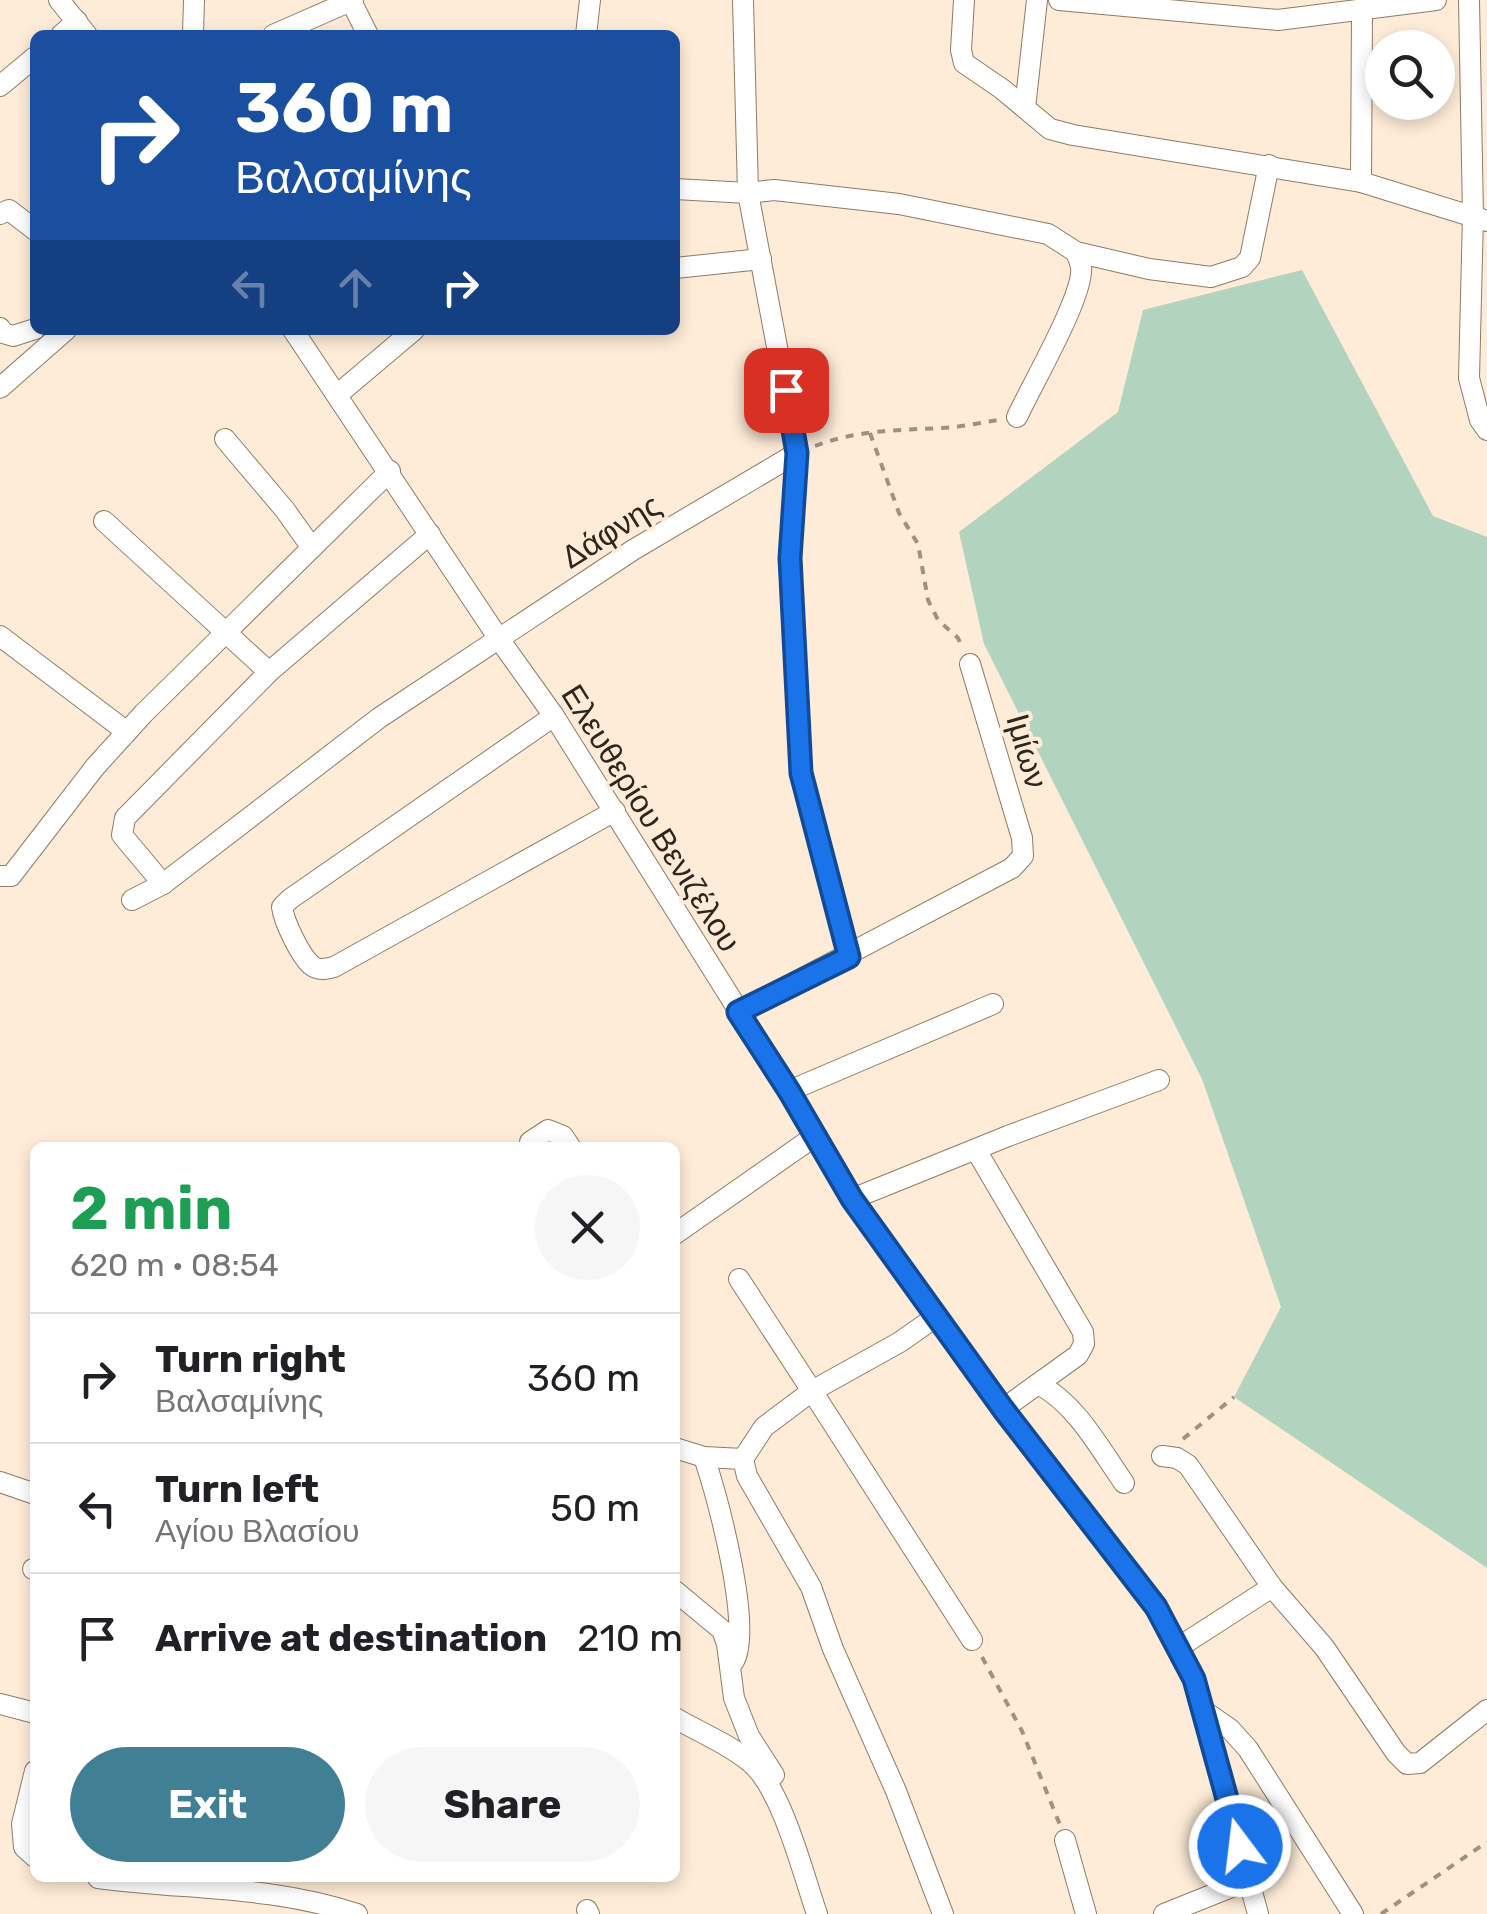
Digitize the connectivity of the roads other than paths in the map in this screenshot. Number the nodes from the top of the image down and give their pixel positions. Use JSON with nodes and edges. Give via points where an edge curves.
{"nodes":[{"id":1,"x":59,"y":0,"type":"edge"},
{"id":2,"x":194,"y":0,"type":"edge"},
{"id":3,"x":352,"y":0,"type":"edge"},
{"id":4,"x":590,"y":0,"type":"edge"},
{"id":5,"x":743,"y":0,"type":"edge"},
{"id":6,"x":964,"y":0,"type":"edge"},
{"id":7,"x":1037,"y":0,"type":"edge"},
{"id":8,"x":1058,"y":0,"type":"edge"},
{"id":9,"x":1436,"y":0,"type":"edge"},
{"id":10,"x":1469,"y":0,"type":"edge"},
{"id":11,"x":1362,"y":10,"type":"junction"},
{"id":12,"x":74,"y":30,"type":"edge"},
{"id":13,"x":194,"y":30,"type":"edge"},
{"id":14,"x":284,"y":30,"type":"edge"},
{"id":15,"x":366,"y":30,"type":"edge"},
{"id":16,"x":587,"y":30,"type":"edge"},
{"id":17,"x":30,"y":60,"type":"edge"},
{"id":18,"x":0,"y":86,"type":"edge"},
{"id":19,"x":1025,"y":108,"type":"junction"},
{"id":20,"x":1269,"y":165,"type":"junction"},
{"id":21,"x":1360,"y":182,"type":"junction"},
{"id":22,"x":680,"y":189,"type":"edge"},
{"id":23,"x":748,"y":193,"type":"junction"},
{"id":24,"x":0,"y":214,"type":"edge"},
{"id":25,"x":1480,"y":219,"type":"edge"},
{"id":26,"x":30,"y":226,"type":"edge"},
{"id":27,"x":1076,"y":252,"type":"junction"},
{"id":28,"x":761,"y":259,"type":"junction"},
{"id":29,"x":680,"y":267,"type":"edge"},
{"id":30,"x":0,"y":328,"type":"edge"},
{"id":31,"x":30,"y":331,"type":"edge"},
{"id":32,"x":60,"y":335,"type":"edge"},
{"id":33,"x":296,"y":335,"type":"edge"},
{"id":34,"x":408,"y":335,"type":"edge"},
{"id":35,"x":0,"y":388,"type":"edge"},
{"id":36,"x":337,"y":395,"type":"junction"},
{"id":37,"x":1017,"y":418,"type":"road end"},
{"id":38,"x":1487,"y":430,"type":"edge"},
{"id":39,"x":225,"y":438,"type":"dead end"},
{"id":40,"x":797,"y":453,"type":"junction"},
{"id":41,"x":390,"y":471,"type":"junction"},
{"id":42,"x":104,"y":521,"type":"dead end"},
{"id":43,"x":430,"y":534,"type":"junction"},
{"id":44,"x":312,"y":548,"type":"junction"},
{"id":45,"x":228,"y":632,"type":"junction"},
{"id":46,"x":0,"y":636,"type":"edge"},
{"id":47,"x":499,"y":639,"type":"junction"},
{"id":48,"x":970,"y":664,"type":"road end"},
{"id":49,"x":269,"y":672,"type":"junction"},
{"id":50,"x":554,"y":716,"type":"junction"},
{"id":51,"x":126,"y":732,"type":"junction"},
{"id":52,"x":615,"y":810,"type":"junction"},
{"id":53,"x":0,"y":876,"type":"edge"},
{"id":54,"x":163,"y":884,"type":"junction"},
{"id":55,"x":132,"y":900,"type":"dead end"},
{"id":56,"x":849,"y":957,"type":"junction"},
{"id":57,"x":994,"y":1004,"type":"dead end"},
{"id":58,"x":738,"y":1012,"type":"junction"},
{"id":59,"x":1160,"y":1080,"type":"dead end"},
{"id":60,"x":789,"y":1091,"type":"junction"},
{"id":61,"x":815,"y":1136,"type":"junction"},
{"id":62,"x":530,"y":1142,"type":"dead end"},
{"id":63,"x":568,"y":1142,"type":"edge"},
{"id":64,"x":976,"y":1150,"type":"junction"},
{"id":65,"x":852,"y":1199,"type":"junction"},
{"id":66,"x":680,"y":1230,"type":"edge"},
{"id":67,"x":738,"y":1279,"type":"dead end"},
{"id":68,"x":937,"y":1316,"type":"junction"},
{"id":69,"x":900,"y":1342,"type":"junction"},
{"id":70,"x":954,"y":1342,"type":"junction"},
{"id":71,"x":1038,"y":1384,"type":"junction"},
{"id":72,"x":812,"y":1391,"type":"junction"},
{"id":73,"x":1003,"y":1409,"type":"junction"},
{"id":74,"x":680,"y":1450,"type":"edge"},
{"id":75,"x":1162,"y":1456,"type":"dead end"},
{"id":76,"x":704,"y":1457,"type":"junction"},
{"id":77,"x":743,"y":1459,"type":"junction"},
{"id":78,"x":0,"y":1482,"type":"edge"},
{"id":79,"x":1124,"y":1483,"type":"dead end"},
{"id":80,"x":30,"y":1492,"type":"edge"},
{"id":81,"x":1272,"y":1587,"type":"junction"},
{"id":82,"x":680,"y":1595,"type":"edge"},
{"id":83,"x":972,"y":1640,"type":"road end"},
{"id":84,"x":1180,"y":1647,"type":"junction"},
{"id":85,"x":731,"y":1668,"type":"junction"},
{"id":86,"x":0,"y":1704,"type":"edge"},
{"id":87,"x":1487,"y":1710,"type":"edge"},
{"id":88,"x":1204,"y":1711,"type":"junction"},
{"id":89,"x":30,"y":1712,"type":"edge"},
{"id":90,"x":680,"y":1721,"type":"edge"},
{"id":91,"x":30,"y":1791,"type":"edge"},
{"id":92,"x":779,"y":1806,"type":"junction"},
{"id":93,"x":1065,"y":1840,"type":"road end"},
{"id":94,"x":30,"y":1852,"type":"edge"},
{"id":95,"x":1249,"y":1880,"type":"junction"},
{"id":96,"x":128,"y":1882,"type":"edge"},
{"id":97,"x":356,"y":1914,"type":"edge"},
{"id":98,"x":817,"y":1914,"type":"edge"},
{"id":99,"x":942,"y":1914,"type":"edge"},
{"id":100,"x":1086,"y":1914,"type":"edge"},
{"id":101,"x":1164,"y":1914,"type":"edge"},
{"id":102,"x":1258,"y":1914,"type":"edge"},
{"id":103,"x":1354,"y":1914,"type":"edge"}],
"edges":[{"from":1,"to":12,"type":"street"},
{"from":2,"to":13,"type":"street"},
{"from":3,"to":14,"type":"street"},
{"from":3,"to":15,"type":"street"},
{"from":4,"to":16,"type":"street"},
{"from":5,"to":23,"type":"street"},
{"from":6,"to":19,"type":"street","via":[[964,63]]},
{"from":7,"to":19,"type":"street"},
{"from":8,"to":11,"type":"street","via":[[1278,20]]},
{"from":9,"to":11,"type":"street"},
{"from":10,"to":25,"type":"street"},
{"from":11,"to":21,"type":"street"},
{"from":17,"to":18,"type":"street"},
{"from":19,"to":20,"type":"street","via":[[1050,129],[1073,136]]},
{"from":20,"to":21,"type":"street"},
{"from":20,"to":27,"type":"street","via":[[1250,258],[1242,268],[1211,277]]},
{"from":21,"to":25,"type":"street"},
{"from":22,"to":23,"type":"street"},
{"from":23,"to":27,"type":"street","via":[[829,196],[1000,222],[1048,234]]},
{"from":23,"to":28,"type":"street"},
{"from":24,"to":26,"type":"street","via":[[9,210]]},
{"from":25,"to":38,"type":"street","via":[[1469,378]]},
{"from":27,"to":37,"type":"street","via":[[1080,281]]},
{"from":28,"to":29,"type":"street"},
{"from":28,"to":40,"type":"street"},
{"from":30,"to":31,"type":"street","via":[[13,336]]},
{"from":32,"to":35,"type":"street"},
{"from":33,"to":36,"type":"street","name":"Ελευθερίου Βενιζέλου"},
{"from":34,"to":36,"type":"street"},
{"from":36,"to":41,"type":"street","name":"Ελευθερίου Βενιζέλου"},
{"from":39,"to":44,"type":"street"},
{"from":40,"to":47,"type":"street","name":"Δάφνης"},
{"from":40,"to":56,"type":"street","via":[[790,558],[801,773]]},
{"from":41,"to":43,"type":"street","name":"Ελευθερίου Βενιζέλου"},
{"from":41,"to":44,"type":"street"},
{"from":42,"to":45,"type":"street"},
{"from":43,"to":47,"type":"street","name":"Ελευθερίου Βενιζέλου"},
{"from":43,"to":49,"type":"street"},
{"from":44,"to":45,"type":"street"},
{"from":45,"to":49,"type":"street"},
{"from":45,"to":51,"type":"street"},
{"from":46,"to":51,"type":"street"},
{"from":47,"to":50,"type":"street","name":"Ελευθερίου Βενιζέλου"},
{"from":47,"to":54,"type":"street","name":"Δάφνης","via":[[379,718]]},
{"from":48,"to":56,"type":"street","name":"Ιμίων","via":[[1022,856],[1012,868]]},
{"from":49,"to":54,"type":"street","via":[[124,818],[122,836]]},
{"from":50,"to":52,"type":"street","name":"Ελευθερίου Βενιζέλου"},
{"from":50,"to":52,"type":"street","via":[[282,907],[310,964],[334,967]]},
{"from":51,"to":53,"type":"street","via":[[11,876]]},
{"from":52,"to":58,"type":"street","name":"Ελευθερίου Βενιζέλου"},
{"from":54,"to":55,"type":"street","name":"Δάφνης"},
{"from":56,"to":58,"type":"street"},
{"from":57,"to":60,"type":"street"},
{"from":58,"to":60,"type":"street","name":"Ελευθερίου Βενιζέλου"},
{"from":59,"to":64,"type":"street"},
{"from":60,"to":61,"type":"street","name":"Ελευθερίου Βενιζέλου"},
{"from":61,"to":65,"type":"street","name":"Ελευθερίου Βενιζέλου"},
{"from":61,"to":66,"type":"street"},
{"from":62,"to":63,"type":"street","via":[[548,1130]]},
{"from":64,"to":65,"type":"street"},
{"from":64,"to":71,"type":"street","via":[[1083,1332],[1078,1354]]},
{"from":65,"to":68,"type":"street","name":"Ελευθερίου Βενιζέλου"},
{"from":67,"to":72,"type":"street"},
{"from":68,"to":69,"type":"street"},
{"from":68,"to":70,"type":"street","name":"Ελευθερίου Βενιζέλου"},
{"from":69,"to":70,"type":"street"},
{"from":69,"to":72,"type":"street"},
{"from":70,"to":73,"type":"street","name":"Ελευθερίου Βενιζέλου"},
{"from":71,"to":73,"type":"street"},
{"from":71,"to":79,"type":"street","via":[[1086,1428]]},
{"from":72,"to":77,"type":"street","via":[[764,1427]]},
{"from":72,"to":83,"type":"street"},
{"from":73,"to":84,"type":"street","name":"Ελευθερίου Βενιζέλου"},
{"from":74,"to":76,"type":"street"},
{"from":75,"to":81,"type":"street","via":[[1188,1465]]},
{"from":76,"to":77,"type":"street"},
{"from":76,"to":85,"type":"street","via":[[720,1503],[741,1622]]},
{"from":77,"to":99,"type":"street","via":[[758,1498],[811,1587]]},
{"from":78,"to":80,"type":"street"},
{"from":81,"to":84,"type":"street"},
{"from":81,"to":87,"type":"street","via":[[1407,1764],[1420,1763]]},
{"from":82,"to":85,"type":"street","via":[[722,1630]]},
{"from":84,"to":88,"type":"street","name":"Ελευθερίου Βενιζέλου"},
{"from":85,"to":92,"type":"street","via":[[734,1698],[780,1789]]},
{"from":86,"to":89,"type":"street"},
{"from":88,"to":95,"type":"street","name":"Ελευθερίου Βενιζέλου"},
{"from":88,"to":103,"type":"street","via":[[1248,1748]]},
{"from":90,"to":92,"type":"street","via":[[752,1764]]},
{"from":91,"to":94,"type":"street","via":[[22,1824]]},
{"from":92,"to":98,"type":"street"},
{"from":93,"to":100,"type":"street"},
{"from":95,"to":101,"type":"street"},
{"from":95,"to":102,"type":"street","name":"Ελευθερίου Βενιζέλου"},
{"from":96,"to":97,"type":"street","via":[[313,1899]]}]}
